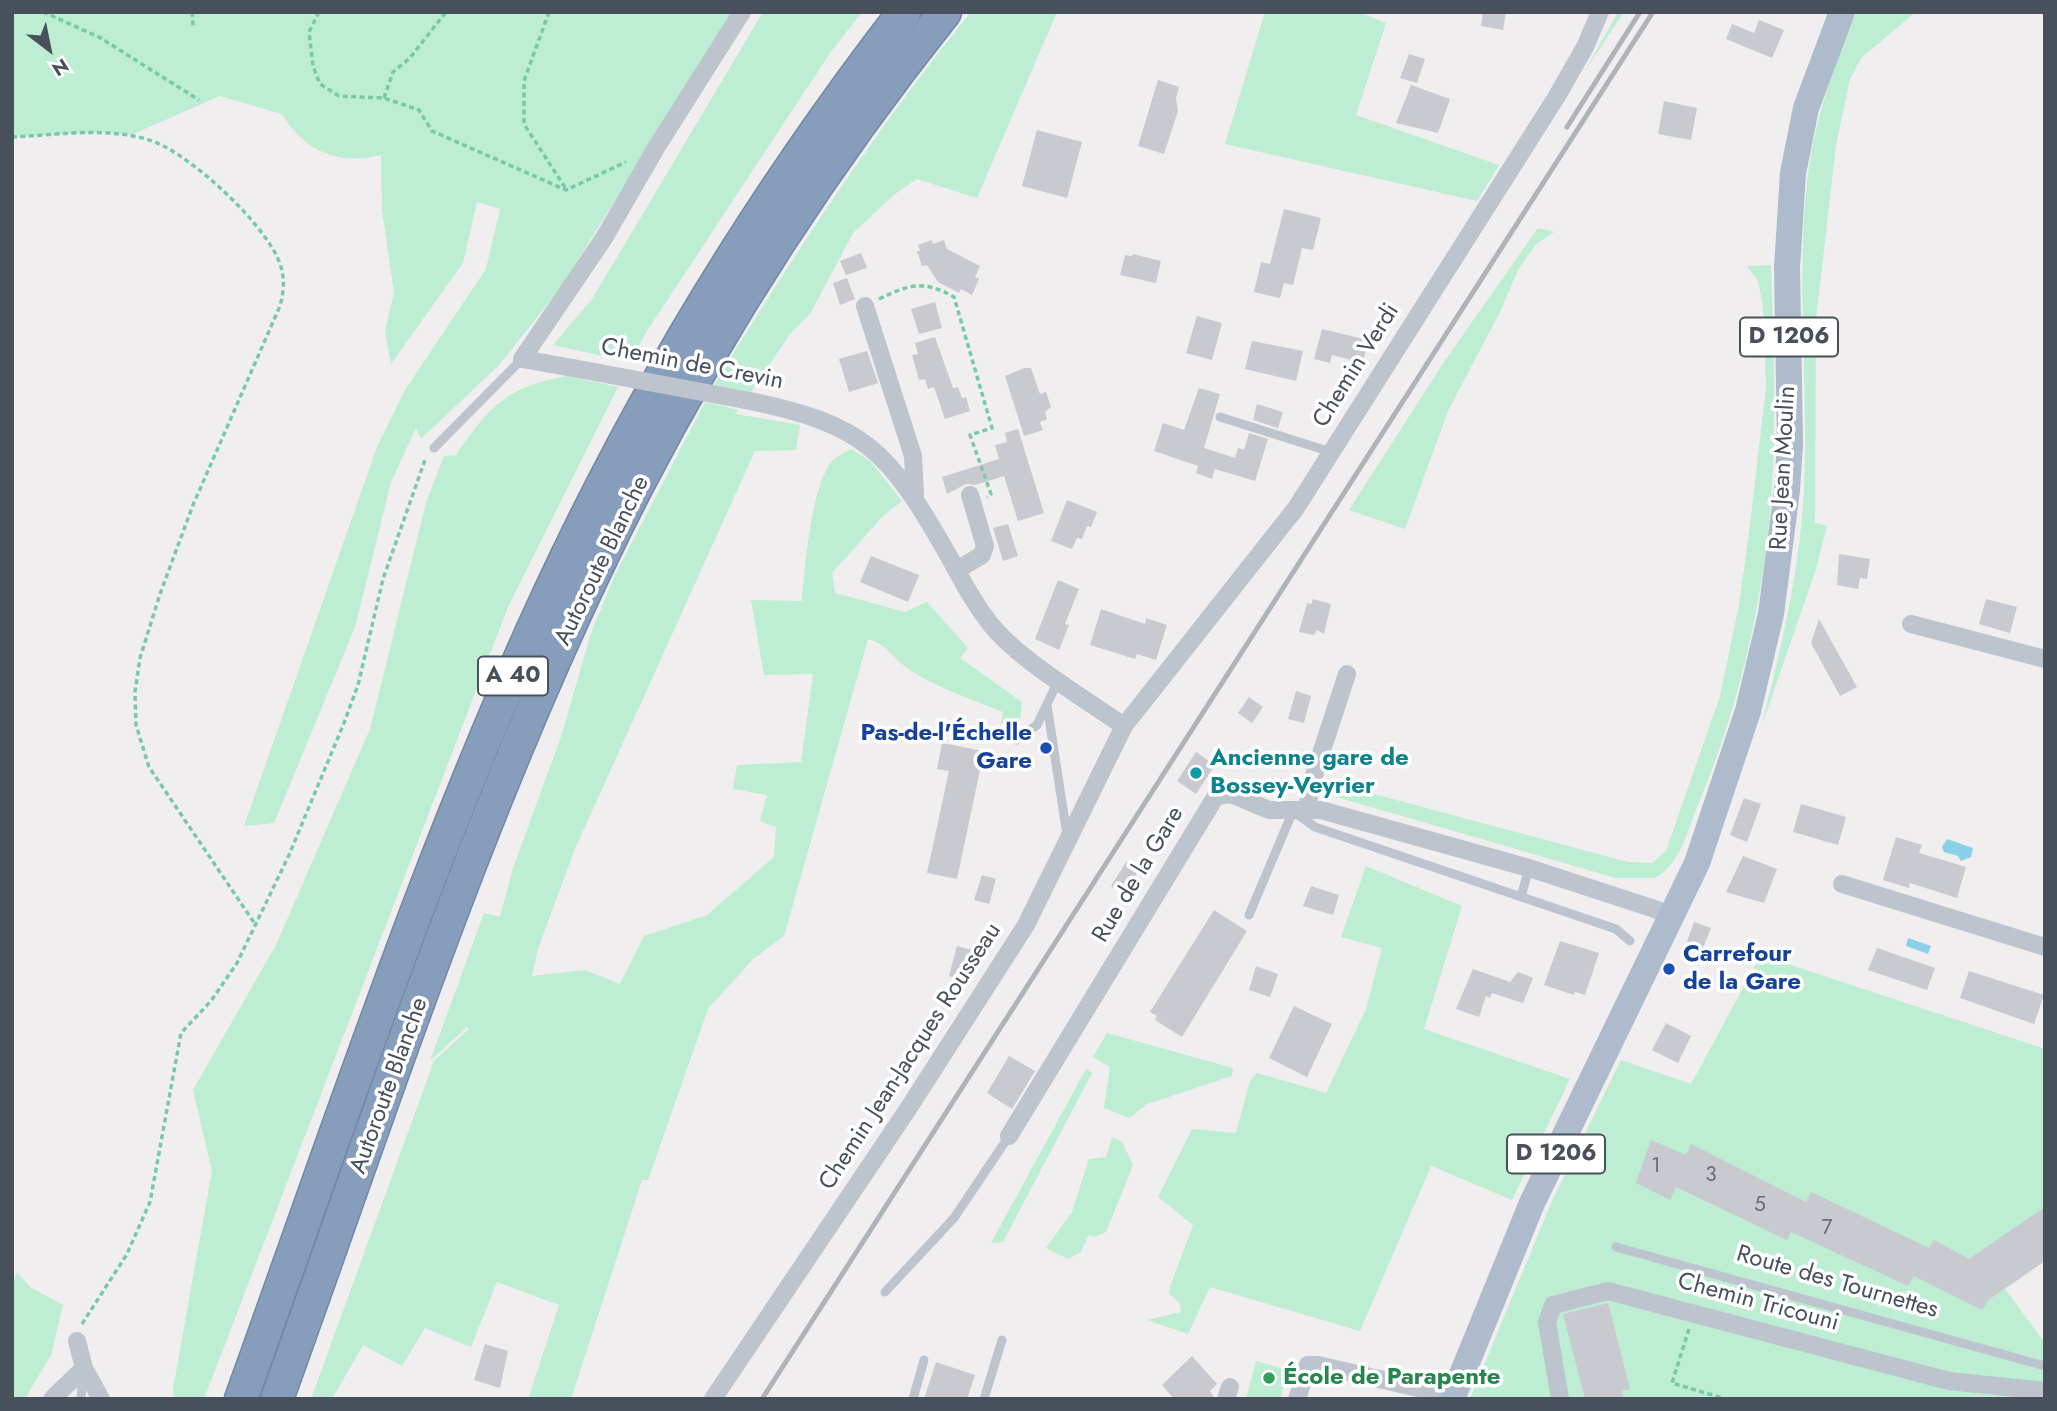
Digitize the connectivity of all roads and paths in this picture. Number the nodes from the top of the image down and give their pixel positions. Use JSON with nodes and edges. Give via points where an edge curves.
{"nodes":[{"id":1,"x":43,"y":12,"type":"edge"},
{"id":2,"x":192,"y":12,"type":"edge"},
{"id":3,"x":319,"y":12,"type":"edge"},
{"id":4,"x":446,"y":12,"type":"edge"},
{"id":5,"x":550,"y":12,"type":"edge"},
{"id":6,"x":742,"y":12,"type":"edge"},
{"id":7,"x":904,"y":12,"type":"edge"},
{"id":8,"x":945,"y":12,"type":"edge"},
{"id":9,"x":1600,"y":12,"type":"edge"},
{"id":10,"x":1842,"y":12,"type":"edge"},
{"id":11,"x":193,"y":26,"type":"dead end"},
{"id":12,"x":384,"y":98,"type":"junction"},
{"id":13,"x":199,"y":100,"type":"dead end"},
{"id":14,"x":12,"y":137,"type":"edge"},
{"id":15,"x":656,"y":148,"type":"junction"},
{"id":16,"x":566,"y":190,"type":"junction"},
{"id":17,"x":865,"y":306,"type":"joint"},
{"id":18,"x":522,"y":359,"type":"junction"},
{"id":19,"x":1220,"y":417,"type":"dead end"},
{"id":20,"x":434,"y":447,"type":"joint"},
{"id":21,"x":1331,"y":452,"type":"junction"},
{"id":22,"x":916,"y":499,"type":"junction"},
{"id":23,"x":971,"y":500,"type":"joint"},
{"id":24,"x":957,"y":570,"type":"junction"},
{"id":25,"x":1911,"y":624,"type":"dead end"},
{"id":26,"x":2045,"y":659,"type":"edge"},
{"id":27,"x":1348,"y":674,"type":"dead end"},
{"id":28,"x":1059,"y":679,"type":"junction"},
{"id":29,"x":1047,"y":705,"type":"junction"},
{"id":30,"x":1124,"y":726,"type":"junction"},
{"id":31,"x":1016,"y":740,"type":"dead end"},
{"id":32,"x":1300,"y":810,"type":"junction"},
{"id":33,"x":1068,"y":841,"type":"junction"},
{"id":34,"x":1529,"y":868,"type":"junction"},
{"id":35,"x":1842,"y":884,"type":"dead end"},
{"id":36,"x":1521,"y":897,"type":"junction"},
{"id":37,"x":1249,"y":915,"type":"dead end"},
{"id":38,"x":1673,"y":915,"type":"junction"},
{"id":39,"x":256,"y":924,"type":"junction"},
{"id":40,"x":1630,"y":942,"type":"dead end"},
{"id":41,"x":2045,"y":947,"type":"edge"},
{"id":42,"x":1009,"y":1136,"type":"joint"},
{"id":43,"x":1616,"y":1247,"type":"dead end"},
{"id":44,"x":885,"y":1292,"type":"dead end"},
{"id":45,"x":1694,"y":1311,"type":"junction"},
{"id":46,"x":1002,"y":1340,"type":"dead end"},
{"id":47,"x":77,"y":1341,"type":"joint"},
{"id":48,"x":924,"y":1360,"type":"dead end"},
{"id":49,"x":2045,"y":1366,"type":"edge"},
{"id":50,"x":84,"y":1368,"type":"junction"},
{"id":51,"x":2045,"y":1391,"type":"edge"},
{"id":52,"x":1453,"y":1397,"type":"edge"},
{"id":53,"x":52,"y":1399,"type":"edge"},
{"id":54,"x":81,"y":1399,"type":"edge"},
{"id":55,"x":101,"y":1399,"type":"edge"},
{"id":56,"x":242,"y":1399,"type":"edge"},
{"id":57,"x":279,"y":1399,"type":"edge"},
{"id":58,"x":713,"y":1399,"type":"edge"},
{"id":59,"x":912,"y":1399,"type":"edge"},
{"id":60,"x":984,"y":1399,"type":"edge"},
{"id":61,"x":1297,"y":1399,"type":"edge"},
{"id":62,"x":1560,"y":1399,"type":"edge"},
{"id":63,"x":1727,"y":1399,"type":"edge"}],
"edges":[{"from":1,"to":13,"type":"path","via":[[99,37]]},
{"from":2,"to":11,"type":"path"},
{"from":3,"to":12,"type":"path","via":[[309,32],[320,84],[339,96]]},
{"from":4,"to":12,"type":"path","via":[[409,60],[393,72]]},
{"from":5,"to":16,"type":"path","via":[[524,80],[524,124]]},
{"from":6,"to":15,"type":"street"},
{"from":7,"to":56,"type":"highway","name":"Autoroute Blanche","number":"A 40","via":[[805,146],[688,326],[548,595],[446,839]]},
{"from":8,"to":57,"type":"highway","name":"Autoroute Blanche","number":"A 40","via":[[859,125],[760,272],[672,421],[572,622],[498,796]]},
{"from":9,"to":21,"type":"street","name":"Chemin Verdi","via":[[1558,96]]},
{"from":10,"to":38,"type":"main road","name":"Rue Jean Moulin","number":"D 1206","via":[[1806,108],[1793,173],[1787,268],[1790,444],[1771,614],[1736,753],[1697,863]]},
{"from":12,"to":16,"type":"path","via":[[419,110],[432,131]]},
{"from":14,"to":39,"type":"path","via":[[105,132],[166,146],[220,185],[280,262],[284,290],[280,306],[193,505],[140,658],[135,692],[136,725],[149,767]]},
{"from":15,"to":16,"type":"path"},
{"from":15,"to":18,"type":"street","via":[[604,238]]},
{"from":17,"to":22,"type":"street","via":[[913,456]]},
{"from":17,"to":23,"type":"path","via":[[913,286],[931,284],[954,297],[992,428],[970,435],[991,494]]},
{"from":18,"to":20,"type":"lane"},
{"from":18,"to":22,"type":"street","name":"Chemin de Crevin","bridge":true,"via":[[803,412],[876,450]]},
{"from":19,"to":21,"type":"lane"},
{"from":20,"to":39,"type":"path","via":[[423,463],[395,542],[354,698]]},
{"from":21,"to":30,"type":"street","name":"Chemin Verdi","via":[[1296,508]]},
{"from":22,"to":24,"type":"street","name":"Chemin de Crevin"},
{"from":23,"to":24,"type":"street","via":[[985,546],[982,555]]},
{"from":24,"to":28,"type":"street","name":"Chemin de Crevin","via":[[995,629]]},
{"from":25,"to":26,"type":"street"},
{"from":27,"to":32,"type":"street"},
{"from":28,"to":29,"type":"lane"},
{"from":28,"to":30,"type":"street","name":"Chemin de Crevin"},
{"from":29,"to":31,"type":"lane","via":[[1037,725]]},
{"from":29,"to":33,"type":"lane"},
{"from":30,"to":33,"type":"street","name":"Chemin Jean-Jacques Rousseau"},
{"from":32,"to":34,"type":"street","name":"Rue de la Gare","via":[[1333,813]]},
{"from":32,"to":36,"type":"lane","via":[[1315,827]]},
{"from":32,"to":37,"type":"lane"},
{"from":32,"to":42,"type":"street","name":"Rue de la Gare","via":[[1269,810],[1230,794],[1216,796]]},
{"from":33,"to":58,"type":"street","name":"Chemin Jean-Jacques Rousseau","via":[[1026,925]]},
{"from":34,"to":36,"type":"lane"},
{"from":34,"to":38,"type":"street","name":"Rue de la Gare"},
{"from":35,"to":41,"type":"street"},
{"from":36,"to":40,"type":"lane","via":[[1616,929]]},
{"from":38,"to":52,"type":"main road","number":"D 1206","via":[[1532,1203]]},
{"from":39,"to":47,"type":"path","via":[[225,982],[181,1033],[150,1202],[127,1254],[85,1317]]},
{"from":42,"to":44,"type":"lane","via":[[954,1217]]},
{"from":43,"to":49,"type":"lane","name":"Route des Tournettes"},
{"from":45,"to":51,"type":"street","name":"Chemin Tricouni","via":[[1949,1381]]},
{"from":45,"to":62,"type":"street","name":"Chemin Tricouni","via":[[1608,1291],[1553,1305],[1547,1322]]},
{"from":45,"to":63,"type":"path","via":[[1672,1383]]},
{"from":46,"to":60,"type":"lane"},
{"from":47,"to":50,"type":"street"},
{"from":48,"to":59,"type":"lane"},
{"from":50,"to":53,"type":"street"},
{"from":50,"to":54,"type":"lane"},
{"from":50,"to":55,"type":"street"},
{"from":52,"to":61,"type":"street","via":[[1308,1365]]}]}
